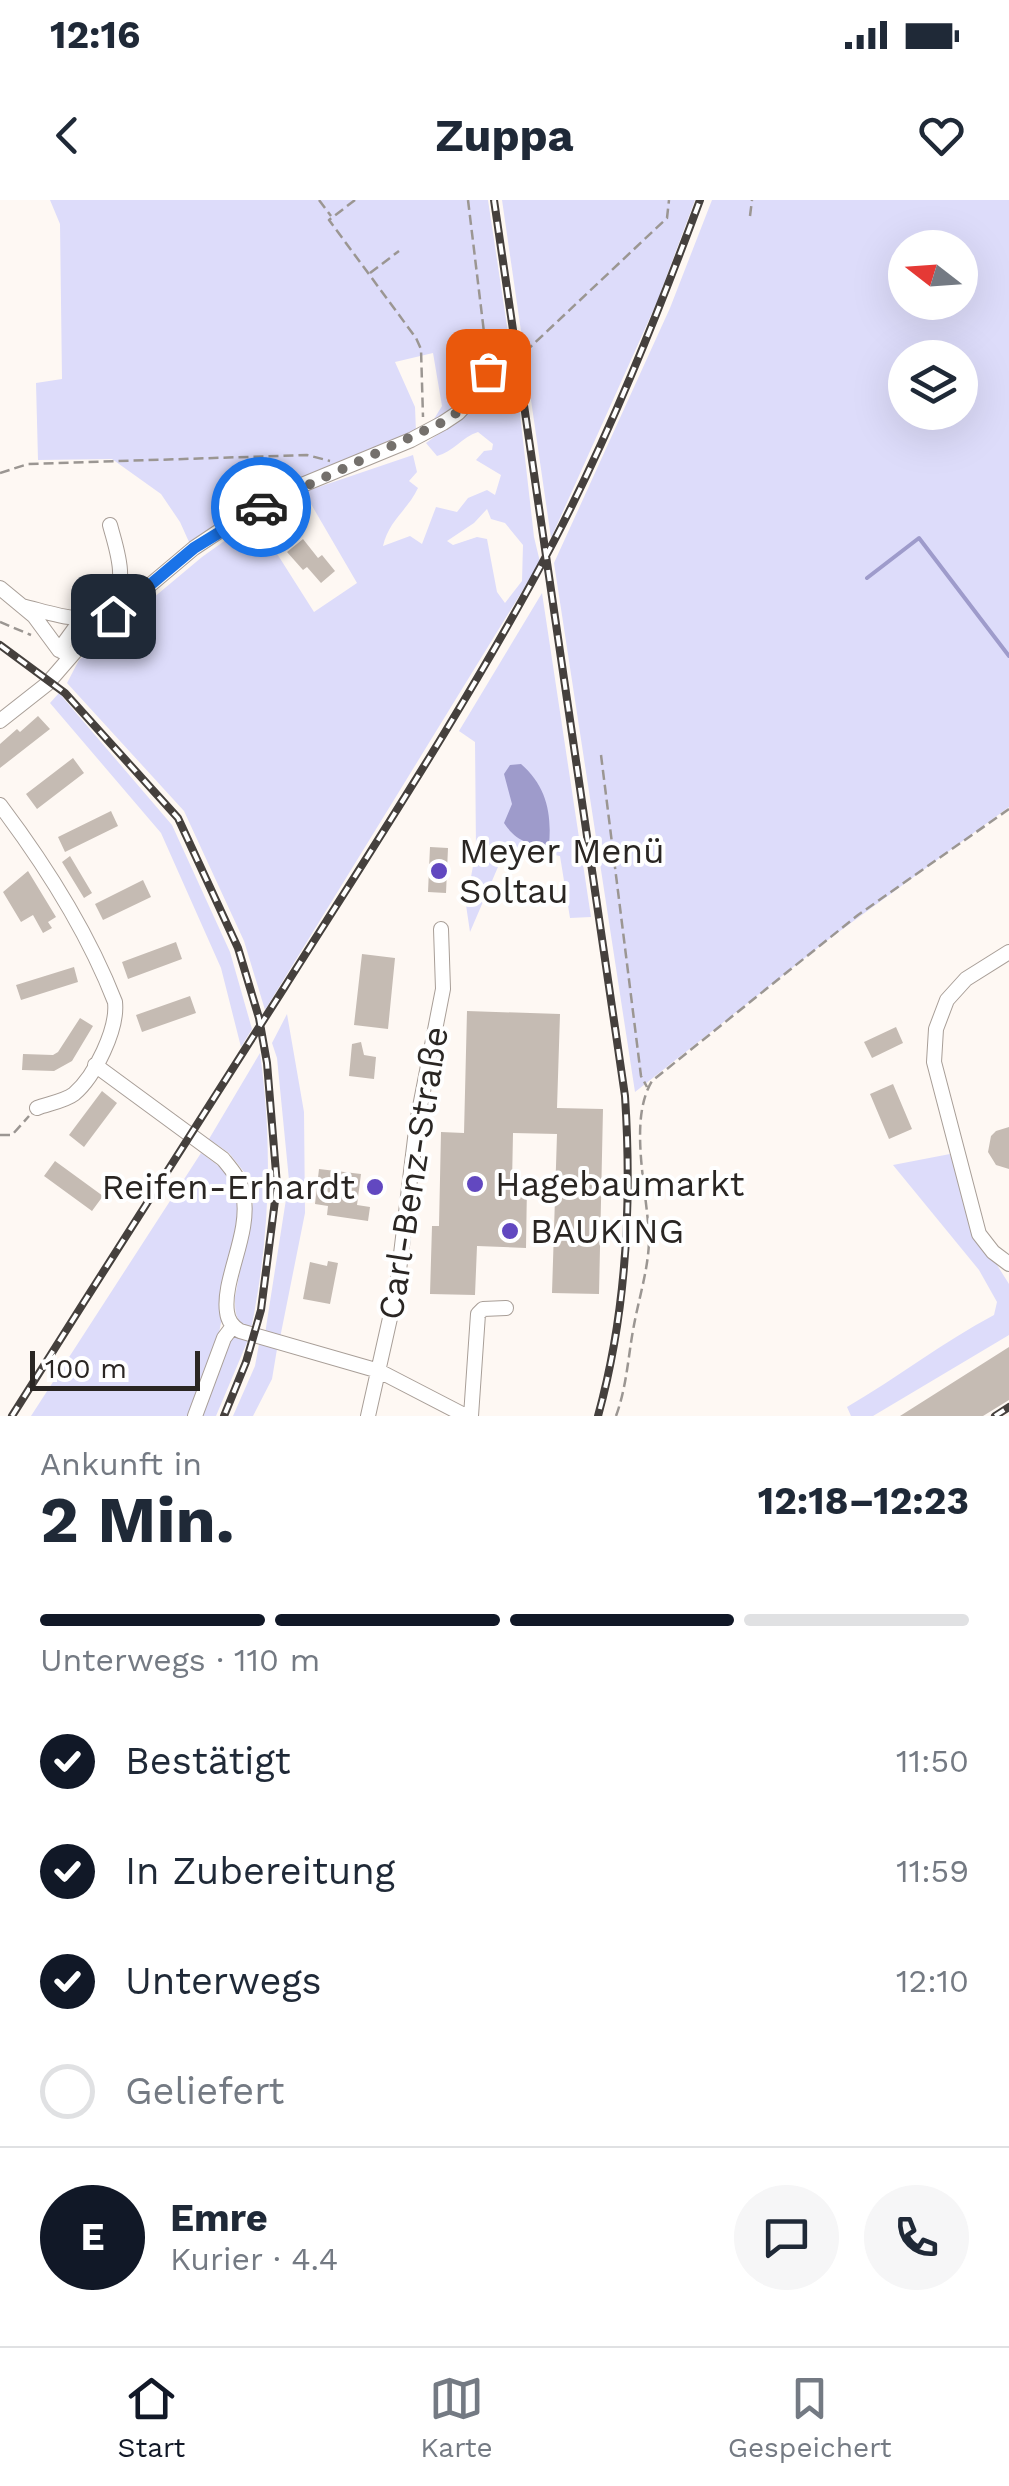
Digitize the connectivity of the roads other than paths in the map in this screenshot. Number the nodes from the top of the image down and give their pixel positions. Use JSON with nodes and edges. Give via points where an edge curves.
{"nodes":[{"id":1,"x":488,"y":371,"type":"road end"},
{"id":2,"x":110,"y":526,"type":"dead end"},
{"id":3,"x":0,"y":588,"type":"edge"},
{"id":4,"x":22,"y":606,"type":"junction"},
{"id":5,"x":83,"y":617,"type":"junction"},
{"id":6,"x":61,"y":650,"type":"junction"},
{"id":7,"x":0,"y":721,"type":"edge"},
{"id":8,"x":0,"y":805,"type":"edge"},
{"id":9,"x":441,"y":929,"type":"dead end"},
{"id":10,"x":1009,"y":952,"type":"edge"},
{"id":11,"x":94,"y":1065,"type":"junction"},
{"id":12,"x":36,"y":1108,"type":"road end"},
{"id":13,"x":1009,"y":1264,"type":"edge"},
{"id":14,"x":506,"y":1308,"type":"dead end"},
{"id":15,"x":233,"y":1326,"type":"junction"},
{"id":16,"x":379,"y":1371,"type":"junction"},
{"id":17,"x":194,"y":1416,"type":"edge"},
{"id":18,"x":368,"y":1416,"type":"edge"},
{"id":19,"x":469,"y":1416,"type":"edge"}],
"edges":[{"from":1,"to":6,"type":"street","via":[[458,413],[238,518]]},
{"from":2,"to":5,"type":"street","via":[[120,589]]},
{"from":3,"to":4,"type":"street"},
{"from":4,"to":5,"type":"street"},
{"from":4,"to":6,"type":"street"},
{"from":5,"to":6,"type":"street"},
{"from":6,"to":7,"type":"street","via":[[46,684]]},
{"from":8,"to":11,"type":"street","via":[[69,906],[115,1002],[114,1028]]},
{"from":9,"to":16,"type":"street","name":"Carl-Benz-Straße","via":[[443,989]]},
{"from":10,"to":13,"type":"street","via":[[946,1000],[934,1062],[979,1234]]},
{"from":11,"to":12,"type":"street","via":[[73,1094]]},
{"from":11,"to":15,"type":"street","via":[[238,1177],[245,1212],[228,1298]]},
{"from":14,"to":19,"type":"street","via":[[478,1314]]},
{"from":15,"to":16,"type":"street"},
{"from":15,"to":17,"type":"street"},
{"from":16,"to":18,"type":"street","name":"Carl-Benz-Straße"},
{"from":16,"to":19,"type":"street"}]}
